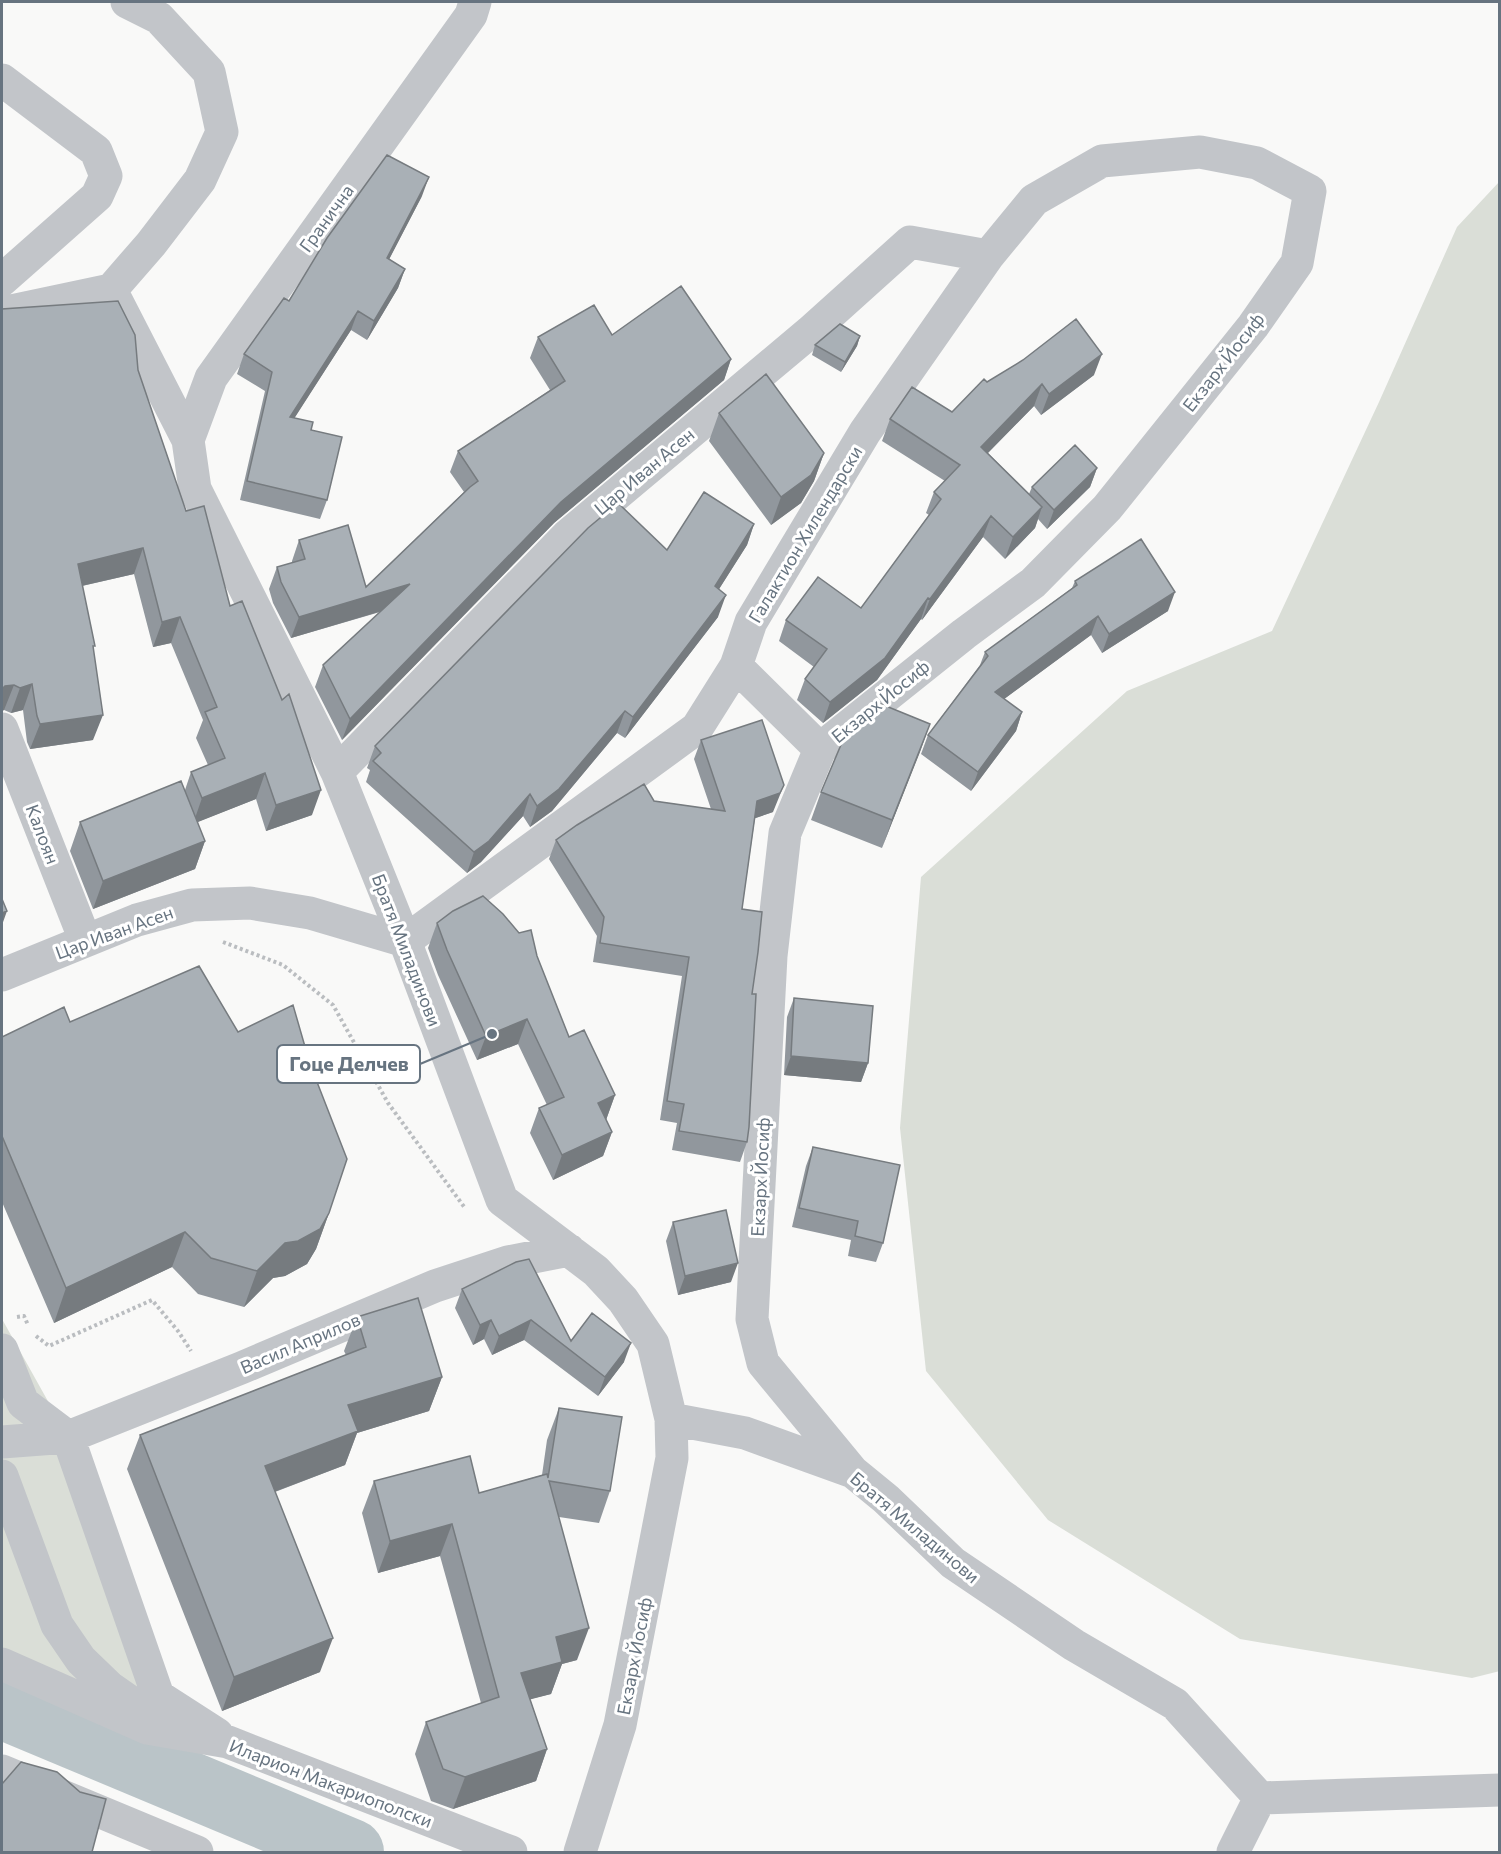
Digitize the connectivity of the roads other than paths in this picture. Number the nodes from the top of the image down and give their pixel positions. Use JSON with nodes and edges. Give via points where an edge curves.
{"nodes":[{"id":1,"x":128,"y":2,"type":"edge"},
{"id":2,"x":475,"y":2,"type":"edge"},
{"id":3,"x":2,"y":80,"type":"edge"},
{"id":4,"x":988,"y":256,"type":"junction"},
{"id":5,"x":2,"y":280,"type":"edge"},
{"id":6,"x":111,"y":290,"type":"junction"},
{"id":7,"x":2,"y":313,"type":"edge"},
{"id":8,"x":188,"y":440,"type":"junction"},
{"id":9,"x":736,"y":666,"type":"junction"},
{"id":10,"x":2,"y":729,"type":"edge"},
{"id":11,"x":820,"y":749,"type":"junction"},
{"id":12,"x":337,"y":772,"type":"junction"},
{"id":13,"x":85,"y":940,"type":"junction"},
{"id":14,"x":405,"y":941,"type":"junction"},
{"id":15,"x":2,"y":975,"type":"edge"},
{"id":16,"x":569,"y":1250,"type":"junction"},
{"id":17,"x":2,"y":1350,"type":"edge"},
{"id":18,"x":671,"y":1419,"type":"junction"},
{"id":19,"x":68,"y":1437,"type":"junction"},
{"id":20,"x":2,"y":1442,"type":"edge"},
{"id":21,"x":853,"y":1472,"type":"junction"},
{"id":22,"x":2,"y":1476,"type":"edge"},
{"id":23,"x":2,"y":1664,"type":"edge"},
{"id":24,"x":228,"y":1742,"type":"junction"},
{"id":25,"x":2,"y":1771,"type":"edge"},
{"id":26,"x":1500,"y":1790,"type":"edge"},
{"id":27,"x":1260,"y":1798,"type":"junction"},
{"id":28,"x":197,"y":1852,"type":"edge"},
{"id":29,"x":511,"y":1852,"type":"edge"},
{"id":30,"x":580,"y":1852,"type":"edge"},
{"id":31,"x":1233,"y":1852,"type":"edge"}],
"edges":[{"from":1,"to":6,"type":"street","via":[[159,18],[209,72],[222,132],[200,180]]},
{"from":2,"to":8,"type":"street","name":"Гранична","via":[[471,15],[211,378]]},
{"from":3,"to":5,"type":"street","via":[[96,151],[106,176],[97,196]]},
{"from":4,"to":9,"type":"street","name":"Галактион Хилендарски","via":[[865,432],[751,622]]},
{"from":4,"to":11,"type":"street","name":"Екзарх Йосиф","via":[[1034,200],[1102,161],[1200,152],[1257,163],[1310,191],[1297,263],[1253,326],[1107,508],[1033,583]]},
{"from":4,"to":12,"type":"street","name":"Цар Иван Асен","via":[[910,242],[810,332],[567,536]]},
{"from":6,"to":7,"type":"street"},
{"from":6,"to":8,"type":"street","name":"Братя Миладинови"},
{"from":8,"to":12,"type":"street","name":"Братя Миладинови","via":[[195,489]]},
{"from":9,"to":11,"type":"street","name":"Екзарх Йосиф"},
{"from":9,"to":14,"type":"street","name":"Галактион Хилендарски","via":[[697,729]]},
{"from":10,"to":13,"type":"street","name":"Калоян"},
{"from":11,"to":21,"type":"street","name":"Екзарх Йосиф","via":[[785,833],[771,956],[752,1319],[763,1363]]},
{"from":12,"to":14,"type":"street","name":"Братя Миладинови"},
{"from":13,"to":14,"type":"street","name":"Цар Иван Асен","via":[[192,905],[250,903],[310,913]]},
{"from":13,"to":15,"type":"street","name":"Цар Иван Асен"},
{"from":14,"to":16,"type":"street","name":"Братя Миладинови","via":[[502,1200]]},
{"from":16,"to":18,"type":"street","name":"Братя Миладинови","via":[[596,1270],[623,1300],[653,1344]]},
{"from":16,"to":19,"type":"street","name":"Васил Априлов","via":[[508,1262],[435,1286]]},
{"from":17,"to":19,"type":"street","via":[[23,1403]]},
{"from":18,"to":21,"type":"street","name":"Братя Миладинови","via":[[745,1433]]},
{"from":18,"to":30,"type":"street","name":"Екзарх Йосиф","via":[[672,1458],[620,1725]]},
{"from":19,"to":20,"type":"street","name":"Васил Априлов"},
{"from":19,"to":24,"type":"street","via":[[158,1696]]},
{"from":21,"to":27,"type":"street","name":"Братя Миладинови","via":[[953,1563],[1074,1645],[1175,1704]]},
{"from":22,"to":24,"type":"street","via":[[57,1625],[81,1660],[109,1687],[149,1714]]},
{"from":23,"to":24,"type":"street","name":"Иларион Макариополски","via":[[147,1728]]},
{"from":24,"to":29,"type":"street","name":"Иларион Макариополски"},
{"from":25,"to":28,"type":"street"},
{"from":26,"to":27,"type":"street"},
{"from":27,"to":31,"type":"street"}]}
